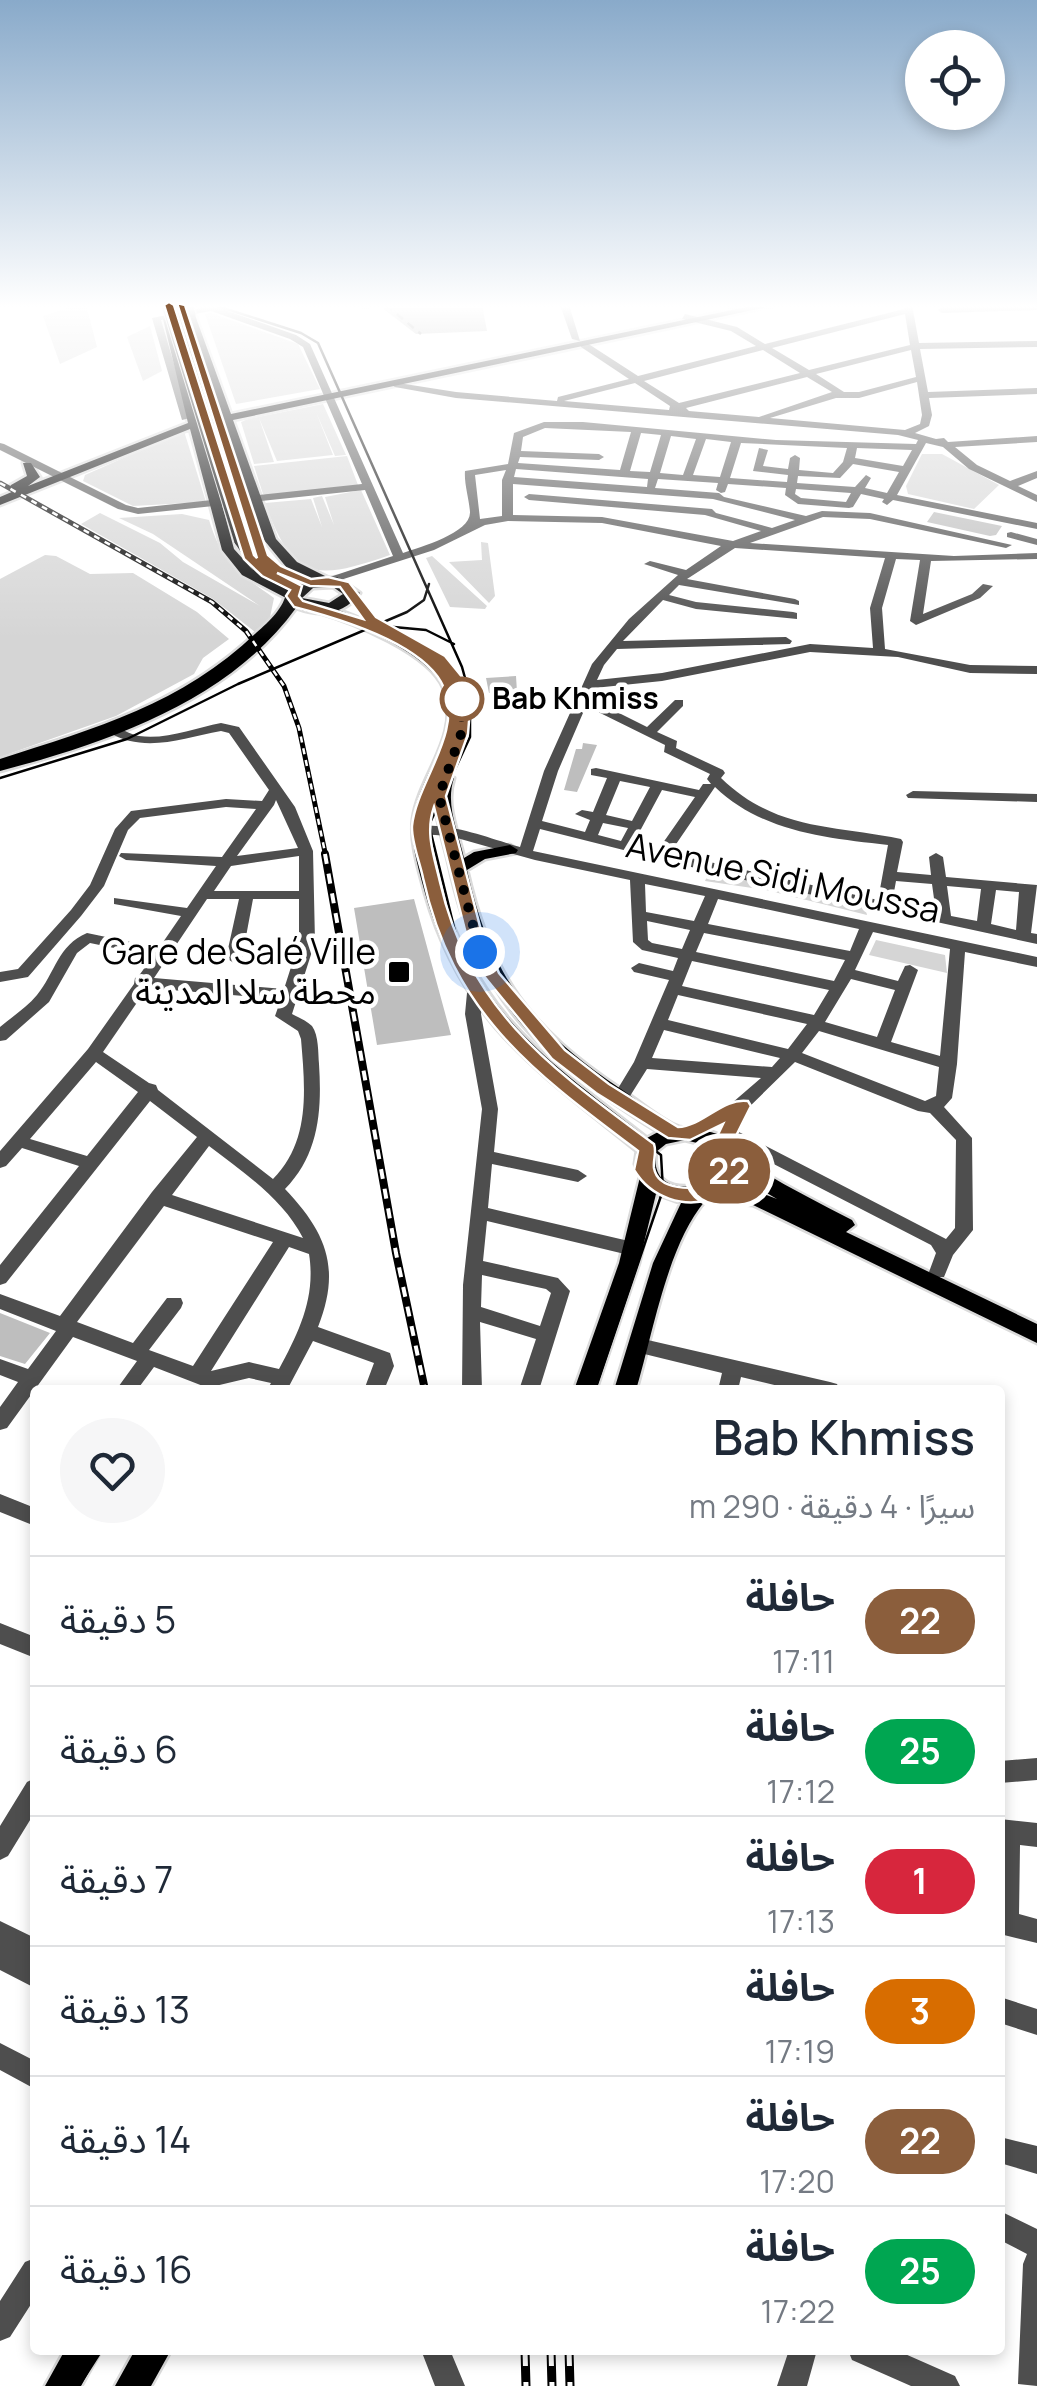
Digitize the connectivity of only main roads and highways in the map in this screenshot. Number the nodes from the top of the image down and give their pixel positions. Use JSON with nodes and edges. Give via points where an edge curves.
{"nodes":[{"id":1,"x":204,"y":416,"type":"edge"},
{"id":2,"x":208,"y":416,"type":"edge"},
{"id":3,"x":214,"y":416,"type":"edge"},
{"id":4,"x":226,"y":416,"type":"edge"},
{"id":5,"x":189,"y":419,"type":"junction"},
{"id":6,"x":87,"y":460,"type":"junction"},
{"id":7,"x":58,"y":479,"type":"junction"},
{"id":8,"x":0,"y":499,"type":"edge"},
{"id":9,"x":247,"y":540,"type":"junction"},
{"id":10,"x":308,"y":588,"type":"junction"},
{"id":11,"x":351,"y":591,"type":"junction"},
{"id":12,"x":318,"y":609,"type":"junction"},
{"id":13,"x":116,"y":731,"type":"junction"},
{"id":14,"x":0,"y":768,"type":"edge"},
{"id":15,"x":517,"y":851,"type":"road end"},
{"id":16,"x":458,"y":869,"type":"junction"},
{"id":17,"x":683,"y":1133,"type":"junction"},
{"id":18,"x":726,"y":1147,"type":"junction"},
{"id":19,"x":648,"y":1149,"type":"junction"},
{"id":20,"x":649,"y":1180,"type":"junction"},
{"id":21,"x":701,"y":1195,"type":"junction"},
{"id":22,"x":1037,"y":1321,"type":"edge"},
{"id":23,"x":1037,"y":1334,"type":"edge"},
{"id":24,"x":587,"y":1385,"type":"edge"},
{"id":25,"x":627,"y":1385,"type":"edge"},
{"id":26,"x":81,"y":2355,"type":"edge"},
{"id":27,"x":151,"y":2355,"type":"edge"},
{"id":28,"x":62,"y":2386,"type":"edge"},
{"id":29,"x":132,"y":2386,"type":"edge"}],
"edges":[{"from":1,"to":9,"type":"highway","bridge":true},
{"from":2,"to":5,"type":"main road"},
{"from":3,"to":9,"type":"highway"},
{"from":4,"to":10,"type":"main road","via":[[274,548]]},
{"from":5,"to":6,"type":"main road"},
{"from":5,"to":7,"type":"main road"},
{"from":5,"to":10,"type":"main road","via":[[228,550],[239,565]]},
{"from":6,"to":7,"type":"main road"},
{"from":6,"to":8,"type":"main road","via":[[30,464],[33,480]]},
{"from":7,"to":8,"type":"main road"},
{"from":9,"to":10,"type":"highway","via":[[258,566]]},
{"from":10,"to":11,"type":"highway"},
{"from":10,"to":12,"type":"highway"},
{"from":10,"to":13,"type":"highway","via":[[228,670]]},
{"from":11,"to":12,"type":"highway","via":[[343,604]]},
{"from":11,"to":16,"type":"main road","via":[[371,620],[440,658],[458,681],[461,734],[439,796]]},
{"from":12,"to":13,"type":"highway","via":[[220,684]]},
{"from":12,"to":19,"type":"main road","via":[[409,647],[449,682],[455,721],[420,828],[438,911],[476,993],[501,1026],[552,1077]]},
{"from":13,"to":14,"type":"highway"},
{"from":15,"to":16,"type":"main road","via":[[480,855]]},
{"from":16,"to":17,"type":"main road","via":[[491,975],[543,1040],[619,1100]]},
{"from":17,"to":18,"type":"main road"},
{"from":17,"to":19,"type":"main road"},
{"from":18,"to":21,"type":"main road","via":[[725,1182]]},
{"from":18,"to":22,"type":"main road","via":[[768,1186],[942,1262]]},
{"from":19,"to":20,"type":"main road","via":[[643,1160]]},
{"from":20,"to":21,"type":"main road","via":[[669,1193]]},
{"from":20,"to":24,"type":"main road"},
{"from":21,"to":23,"type":"main road","via":[[756,1198]]},
{"from":21,"to":25,"type":"main road","via":[[687,1209]]},
{"from":26,"to":28,"type":"main road"},
{"from":27,"to":29,"type":"main road"}]}
